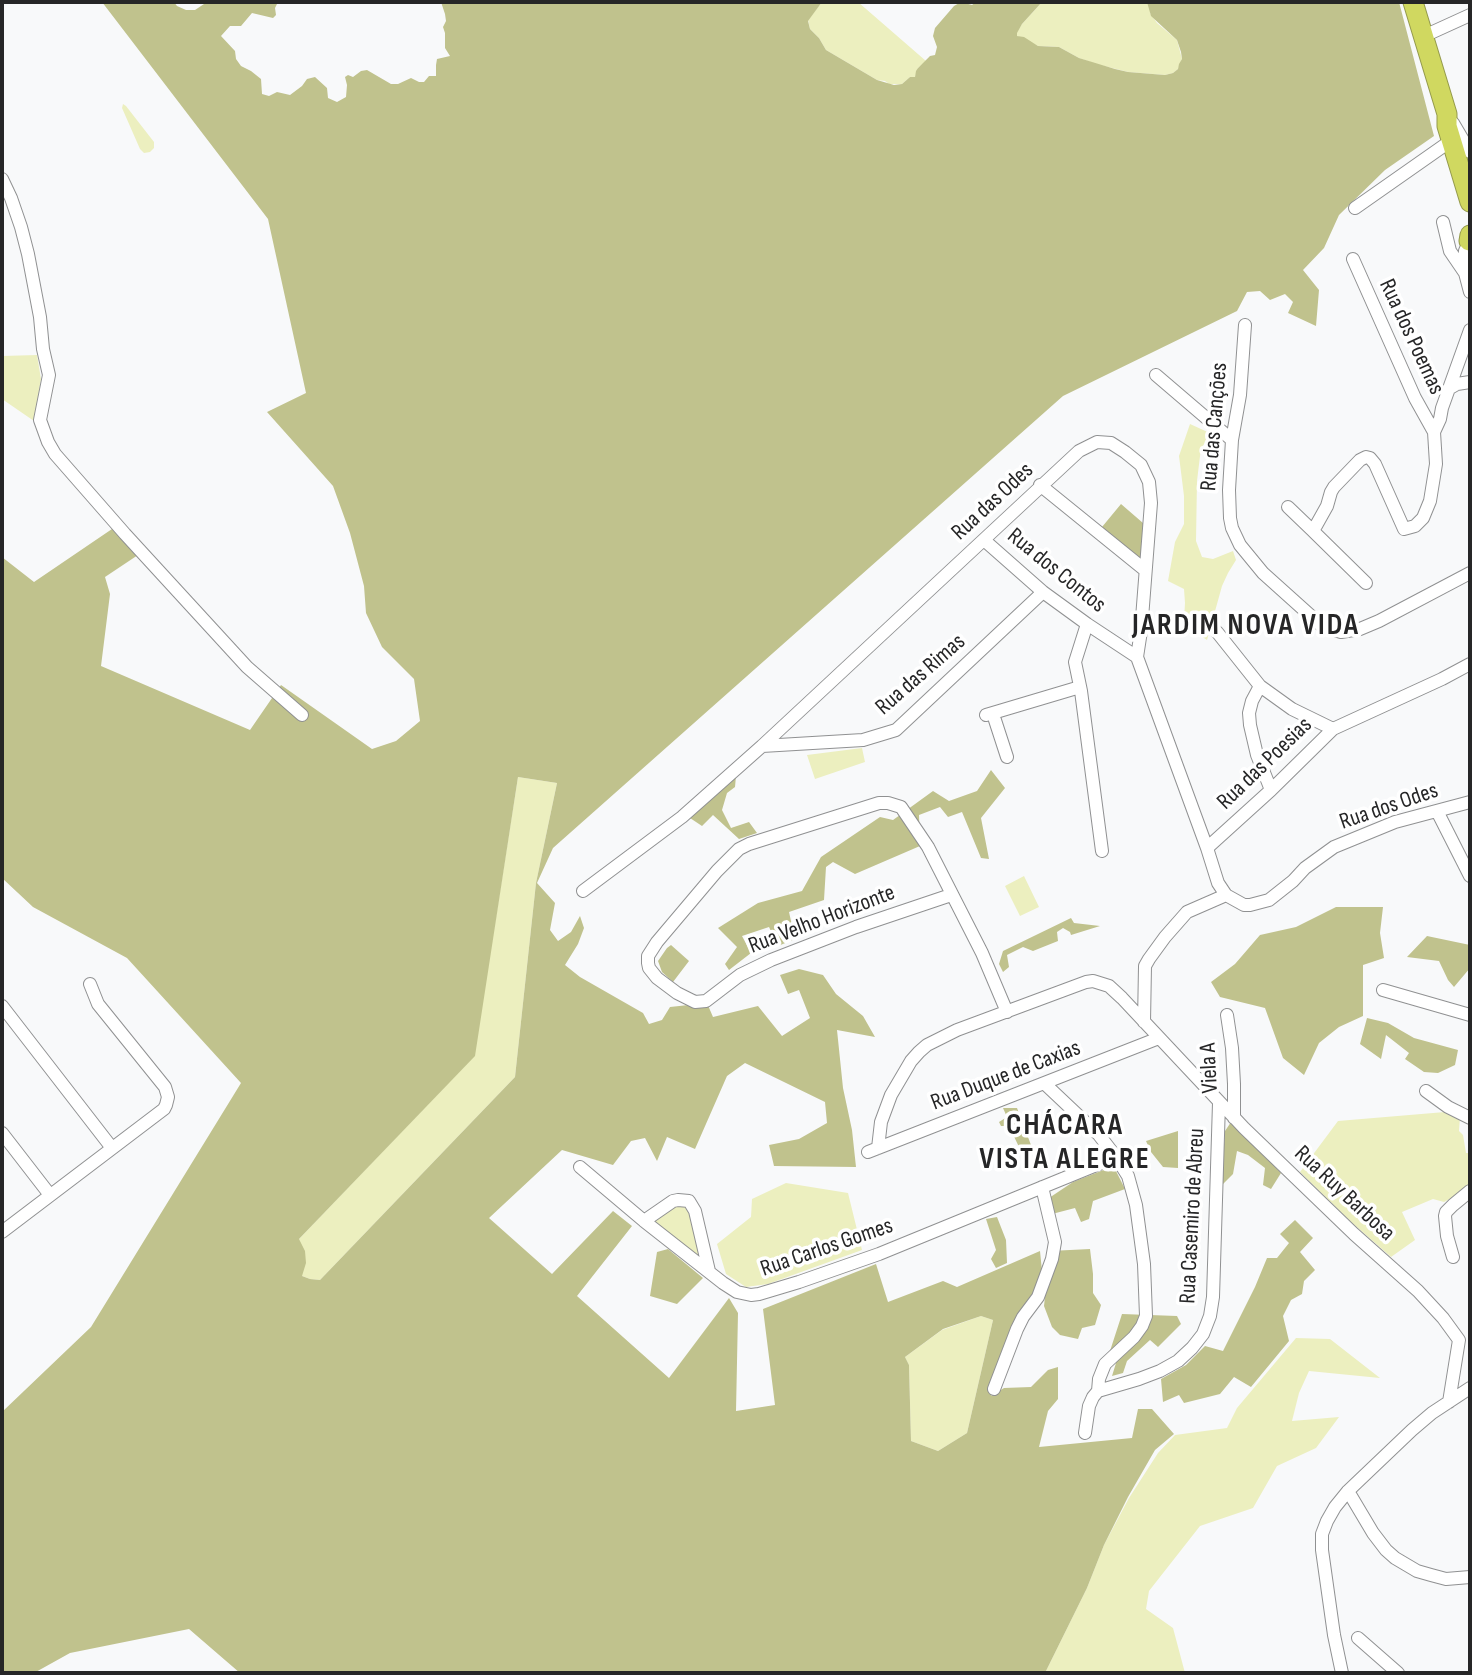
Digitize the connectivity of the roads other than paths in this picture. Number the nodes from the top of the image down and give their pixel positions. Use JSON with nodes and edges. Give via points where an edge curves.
{"nodes":[{"id":1,"x":1413,"y":2,"type":"edge"},
{"id":2,"x":1470,"y":15,"type":"edge"},
{"id":3,"x":1424,"y":36,"type":"junction"},
{"id":4,"x":1451,"y":125,"type":"junction"},
{"id":5,"x":1470,"y":152,"type":"edge"},
{"id":6,"x":1470,"y":172,"type":"edge"},
{"id":7,"x":2,"y":180,"type":"edge"},
{"id":8,"x":1470,"y":202,"type":"edge"},
{"id":9,"x":1355,"y":208,"type":"dead end"},
{"id":10,"x":1443,"y":222,"type":"dead end"},
{"id":11,"x":1470,"y":239,"type":"edge"},
{"id":12,"x":1353,"y":259,"type":"dead end"},
{"id":13,"x":1465,"y":273,"type":"junction"},
{"id":14,"x":1470,"y":292,"type":"edge"},
{"id":15,"x":1245,"y":326,"type":"dead end"},
{"id":16,"x":1470,"y":330,"type":"edge"},
{"id":17,"x":1468,"y":351,"type":"edge"},
{"id":18,"x":1156,"y":375,"type":"dead end"},
{"id":19,"x":1470,"y":382,"type":"edge"},
{"id":20,"x":1450,"y":388,"type":"junction"},
{"id":21,"x":1434,"y":432,"type":"junction"},
{"id":22,"x":1232,"y":440,"type":"junction"},
{"id":23,"x":1040,"y":485,"type":"junction"},
{"id":24,"x":1287,"y":506,"type":"dead end"},
{"id":25,"x":1313,"y":531,"type":"junction"},
{"id":26,"x":984,"y":540,"type":"junction"},
{"id":27,"x":1145,"y":570,"type":"junction"},
{"id":28,"x":1470,"y":573,"type":"edge"},
{"id":29,"x":1366,"y":583,"type":"dead end"},
{"id":30,"x":1044,"y":592,"type":"junction"},
{"id":31,"x":1087,"y":624,"type":"junction"},
{"id":32,"x":1217,"y":632,"type":"dead end"},
{"id":33,"x":1137,"y":657,"type":"junction"},
{"id":34,"x":1470,"y":664,"type":"edge"},
{"id":35,"x":1260,"y":686,"type":"junction"},
{"id":36,"x":1080,"y":687,"type":"junction"},
{"id":37,"x":302,"y":715,"type":"dead end"},
{"id":38,"x":1333,"y":729,"type":"junction"},
{"id":39,"x":762,"y":746,"type":"junction"},
{"id":40,"x":1007,"y":757,"type":"dead end"},
{"id":41,"x":1271,"y":790,"type":"junction"},
{"id":42,"x":1470,"y":802,"type":"edge"},
{"id":43,"x":1437,"y":811,"type":"junction"},
{"id":44,"x":1207,"y":848,"type":"junction"},
{"id":45,"x":1102,"y":851,"type":"dead end"},
{"id":46,"x":1470,"y":876,"type":"edge"},
{"id":47,"x":583,"y":891,"type":"dead end"},
{"id":48,"x":951,"y":895,"type":"junction"},
{"id":49,"x":1226,"y":895,"type":"junction"},
{"id":50,"x":90,"y":984,"type":"dead end"},
{"id":51,"x":1384,"y":990,"type":"dead end"},
{"id":52,"x":2,"y":1006,"type":"edge"},
{"id":53,"x":1007,"y":1012,"type":"junction"},
{"id":54,"x":1227,"y":1015,"type":"dead end"},
{"id":55,"x":1470,"y":1016,"type":"edge"},
{"id":56,"x":1144,"y":1022,"type":"junction"},
{"id":57,"x":1159,"y":1038,"type":"junction"},
{"id":58,"x":1045,"y":1084,"type":"junction"},
{"id":59,"x":1426,"y":1091,"type":"dead end"},
{"id":60,"x":1219,"y":1103,"type":"junction"},
{"id":61,"x":1234,"y":1118,"type":"junction"},
{"id":62,"x":1470,"y":1118,"type":"edge"},
{"id":63,"x":2,"y":1133,"type":"edge"},
{"id":64,"x":112,"y":1148,"type":"junction"},
{"id":65,"x":873,"y":1150,"type":"joint"},
{"id":66,"x":1116,"y":1157,"type":"junction"},
{"id":67,"x":580,"y":1167,"type":"dead end"},
{"id":68,"x":1042,"y":1187,"type":"junction"},
{"id":69,"x":1470,"y":1191,"type":"edge"},
{"id":70,"x":50,"y":1195,"type":"junction"},
{"id":71,"x":644,"y":1221,"type":"junction"},
{"id":72,"x":2,"y":1232,"type":"edge"},
{"id":73,"x":1453,"y":1257,"type":"dead end"},
{"id":74,"x":709,"y":1271,"type":"junction"},
{"id":75,"x":1466,"y":1342,"type":"edge"},
{"id":76,"x":1470,"y":1388,"type":"edge"},
{"id":77,"x":994,"y":1390,"type":"dead end"},
{"id":78,"x":1098,"y":1391,"type":"junction"},
{"id":79,"x":1450,"y":1400,"type":"junction"},
{"id":80,"x":1085,"y":1433,"type":"dead end"},
{"id":81,"x":1348,"y":1491,"type":"junction"},
{"id":82,"x":1470,"y":1577,"type":"edge"},
{"id":83,"x":1358,"y":1638,"type":"dead end"},
{"id":84,"x":1342,"y":1673,"type":"edge"},
{"id":85,"x":1398,"y":1673,"type":"edge"}],
"edges":[{"from":1,"to":3,"type":"highway"},
{"from":2,"to":3,"type":"street"},
{"from":3,"to":4,"type":"highway"},
{"from":4,"to":5,"type":"street"},
{"from":4,"to":6,"type":"highway"},
{"from":4,"to":8,"type":"highway"},
{"from":4,"to":9,"type":"street"},
{"from":7,"to":37,"type":"street","via":[[28,254],[49,375],[40,421],[55,454],[247,667]]},
{"from":10,"to":13,"type":"street","via":[[1450,251]]},
{"from":11,"to":13,"type":"street"},
{"from":12,"to":21,"type":"street","name":"Rua dos Poemas"},
{"from":13,"to":14,"type":"street"},
{"from":15,"to":22,"type":"street","name":"Rua das Canções"},
{"from":16,"to":17,"type":"street"},
{"from":17,"to":20,"type":"street"},
{"from":18,"to":22,"type":"street"},
{"from":19,"to":20,"type":"street"},
{"from":20,"to":21,"type":"street"},
{"from":21,"to":25,"type":"street","via":[[1436,464],[1430,501],[1419,523],[1404,528],[1368,457],[1334,487]]},
{"from":22,"to":28,"type":"street","name":"Rua das Canções","via":[[1229,490],[1235,536],[1263,573],[1322,625],[1341,632],[1360,629]]},
{"from":23,"to":26,"type":"street","name":"Rua das Odes"},
{"from":23,"to":27,"type":"street"},
{"from":23,"to":27,"type":"street","name":"Rua das Odes","via":[[1079,451],[1097,442],[1111,443],[1133,458],[1149,482]]},
{"from":24,"to":25,"type":"street"},
{"from":25,"to":29,"type":"street"},
{"from":26,"to":30,"type":"street","name":"Rua dos Contos"},
{"from":26,"to":39,"type":"street","name":"Rua das Odes"},
{"from":27,"to":33,"type":"street","name":"Rua das Odes"},
{"from":30,"to":31,"type":"street","name":"Rua dos Contos"},
{"from":30,"to":39,"type":"street","name":"Rua das Rimas","via":[[896,730],[863,740]]},
{"from":31,"to":33,"type":"street","name":"Rua dos Contos"},
{"from":31,"to":36,"type":"street","via":[[1075,662]]},
{"from":32,"to":35,"type":"street"},
{"from":33,"to":44,"type":"street","name":"Rua das Odes"},
{"from":34,"to":38,"type":"street","name":"Rua das Poesias"},
{"from":35,"to":38,"type":"street","via":[[1292,709]]},
{"from":35,"to":41,"type":"street","via":[[1252,701],[1250,725]]},
{"from":36,"to":40,"type":"street","via":[[990,714]]},
{"from":36,"to":45,"type":"street"},
{"from":38,"to":41,"type":"street","name":"Rua das Poesias"},
{"from":39,"to":47,"type":"street","name":"Rua das Odes","via":[[675,822]]},
{"from":41,"to":44,"type":"street","name":"Rua das Poesias"},
{"from":42,"to":43,"type":"street","name":"Rua dos Odes"},
{"from":43,"to":46,"type":"street"},
{"from":43,"to":49,"type":"street","name":"Rua dos Odes","via":[[1334,847],[1269,900],[1250,905]]},
{"from":44,"to":49,"type":"street"},
{"from":48,"to":48,"type":"street","name":"Rua Velho Horizonte","via":[[909,817],[896,804],[879,803],[738,849],[657,942],[648,963],[657,978],[677,993],[695,1002],[706,1001],[740,975],[771,960]]},
{"from":48,"to":53,"type":"street","name":"Rua Velho Horizonte"},
{"from":49,"to":56,"type":"street","via":[[1187,912],[1149,959]]},
{"from":50,"to":64,"type":"street","via":[[98,1004],[165,1087],[167,1097],[164,1109]]},
{"from":51,"to":55,"type":"street"},
{"from":52,"to":64,"type":"street"},
{"from":53,"to":56,"type":"street","name":"Rua Ruy Barbosa","via":[[1093,981],[1109,986]]},
{"from":53,"to":65,"type":"street","name":"Rua Ruy Barbosa","via":[[957,1030],[919,1052],[885,1108]]},
{"from":54,"to":61,"type":"street","name":"Viela A"},
{"from":56,"to":57,"type":"street","name":"Rua Ruy Barbosa"},
{"from":57,"to":58,"type":"street","name":"Rua Duque de Caxias"},
{"from":57,"to":60,"type":"street","name":"Rua Ruy Barbosa"},
{"from":58,"to":65,"type":"street","name":"Rua Duque de Caxias"},
{"from":58,"to":66,"type":"street"},
{"from":59,"to":62,"type":"street"},
{"from":60,"to":61,"type":"street","name":"Rua Ruy Barbosa"},
{"from":60,"to":78,"type":"street","name":"Rua Casemiro de Abreu","via":[[1213,1297],[1203,1334],[1178,1361],[1160,1371]]},
{"from":61,"to":75,"type":"street","name":"Rua Ruy Barbosa","via":[[1426,1298]]},
{"from":63,"to":70,"type":"street"},
{"from":64,"to":70,"type":"street"},
{"from":66,"to":68,"type":"street","name":"Rua Carlos Gomes"},
{"from":66,"to":78,"type":"street","via":[[1128,1176],[1136,1205],[1146,1316],[1134,1337],[1105,1364]]},
{"from":67,"to":71,"type":"street","name":"Rua Carlos Gomes"},
{"from":68,"to":74,"type":"street","name":"Rua Carlos Gomes","via":[[879,1254],[759,1294],[737,1292]]},
{"from":68,"to":77,"type":"street","via":[[1055,1242],[1052,1259],[1042,1288],[1017,1329]]},
{"from":69,"to":73,"type":"street","via":[[1445,1216]]},
{"from":70,"to":72,"type":"street"},
{"from":71,"to":74,"type":"street","name":"Rua Carlos Gomes"},
{"from":71,"to":74,"type":"street","via":[[673,1201],[689,1201]]},
{"from":75,"to":79,"type":"street","name":"Rua Ruy Barbosa"},
{"from":76,"to":79,"type":"street"},
{"from":78,"to":80,"type":"street","via":[[1089,1406]]},
{"from":79,"to":81,"type":"street"},
{"from":81,"to":82,"type":"street","via":[[1395,1558],[1431,1575]]},
{"from":81,"to":84,"type":"street","via":[[1322,1534]]},
{"from":83,"to":85,"type":"street"}]}
